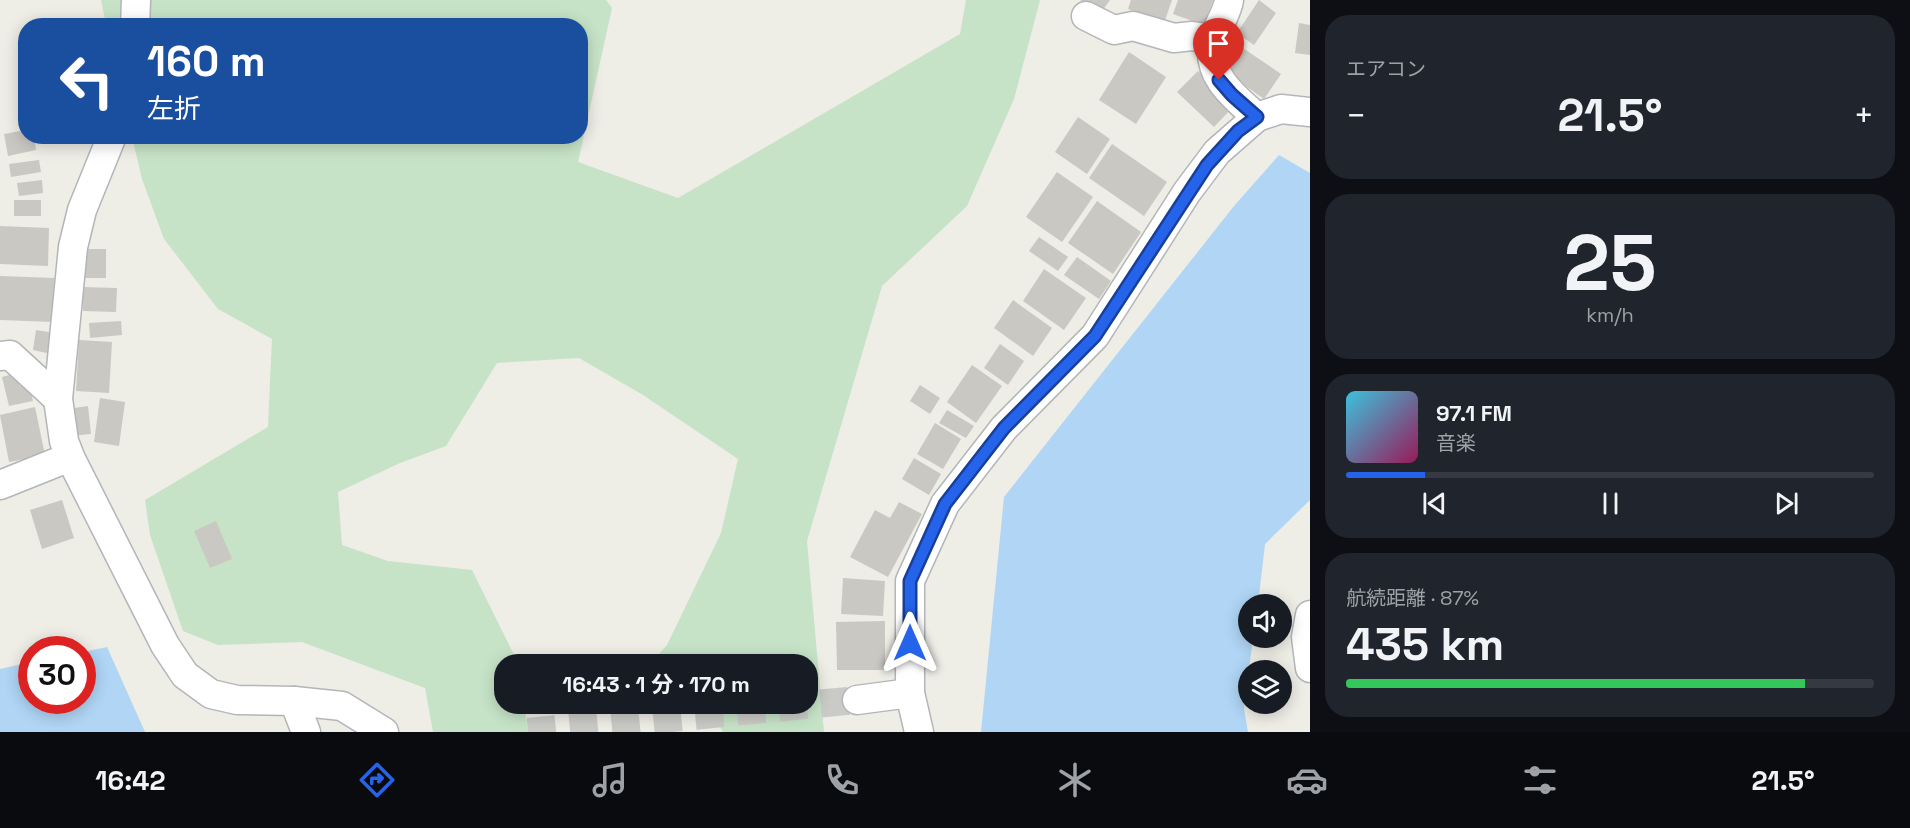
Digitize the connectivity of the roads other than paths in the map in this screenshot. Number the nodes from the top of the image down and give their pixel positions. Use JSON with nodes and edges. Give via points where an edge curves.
{"nodes":[{"id":1,"x":136,"y":0,"type":"edge"},
{"id":2,"x":1229,"y":0,"type":"edge"},
{"id":3,"x":1086,"y":16,"type":"dead end"},
{"id":4,"x":135,"y":18,"type":"edge"},
{"id":5,"x":1214,"y":39,"type":"junction"},
{"id":6,"x":1310,"y":112,"type":"edge"},
{"id":7,"x":1257,"y":117,"type":"junction"},
{"id":8,"x":108,"y":144,"type":"edge"},
{"id":9,"x":0,"y":356,"type":"edge"},
{"id":10,"x":58,"y":399,"type":"junction"},
{"id":11,"x":70,"y":457,"type":"junction"},
{"id":12,"x":0,"y":485,"type":"edge"},
{"id":13,"x":1310,"y":615,"type":"edge"},
{"id":14,"x":1310,"y":668,"type":"edge"},
{"id":15,"x":910,"y":693,"type":"junction"},
{"id":16,"x":856,"y":700,"type":"tunnel mouth"},
{"id":17,"x":294,"y":701,"type":"junction"},
{"id":18,"x":306,"y":732,"type":"edge"},
{"id":19,"x":384,"y":732,"type":"edge"},
{"id":20,"x":919,"y":732,"type":"edge"}],
"edges":[{"from":1,"to":4,"type":"street"},
{"from":2,"to":5,"type":"street"},
{"from":3,"to":5,"type":"street","via":[[1114,30],[1133,26],[1174,38]]},
{"from":5,"to":7,"type":"street","via":[[1213,64],[1219,80]]},
{"from":6,"to":7,"type":"street","via":[[1281,110]]},
{"from":7,"to":15,"type":"street","via":[[1211,160],[1095,336],[1004,428],[945,504],[910,581]]},
{"from":8,"to":10,"type":"street","via":[[82,210],[73,248]]},
{"from":9,"to":10,"type":"street","via":[[10,355]]},
{"from":10,"to":11,"type":"street"},
{"from":11,"to":12,"type":"street"},
{"from":11,"to":17,"type":"street","via":[[165,645],[185,675],[211,694],[237,700]]},
{"from":13,"to":14,"type":"street","via":[[1306,637]]},
{"from":15,"to":16,"type":"street"},
{"from":15,"to":20,"type":"street"},
{"from":17,"to":18,"type":"street"},
{"from":17,"to":19,"type":"street","via":[[342,706]]}]}
